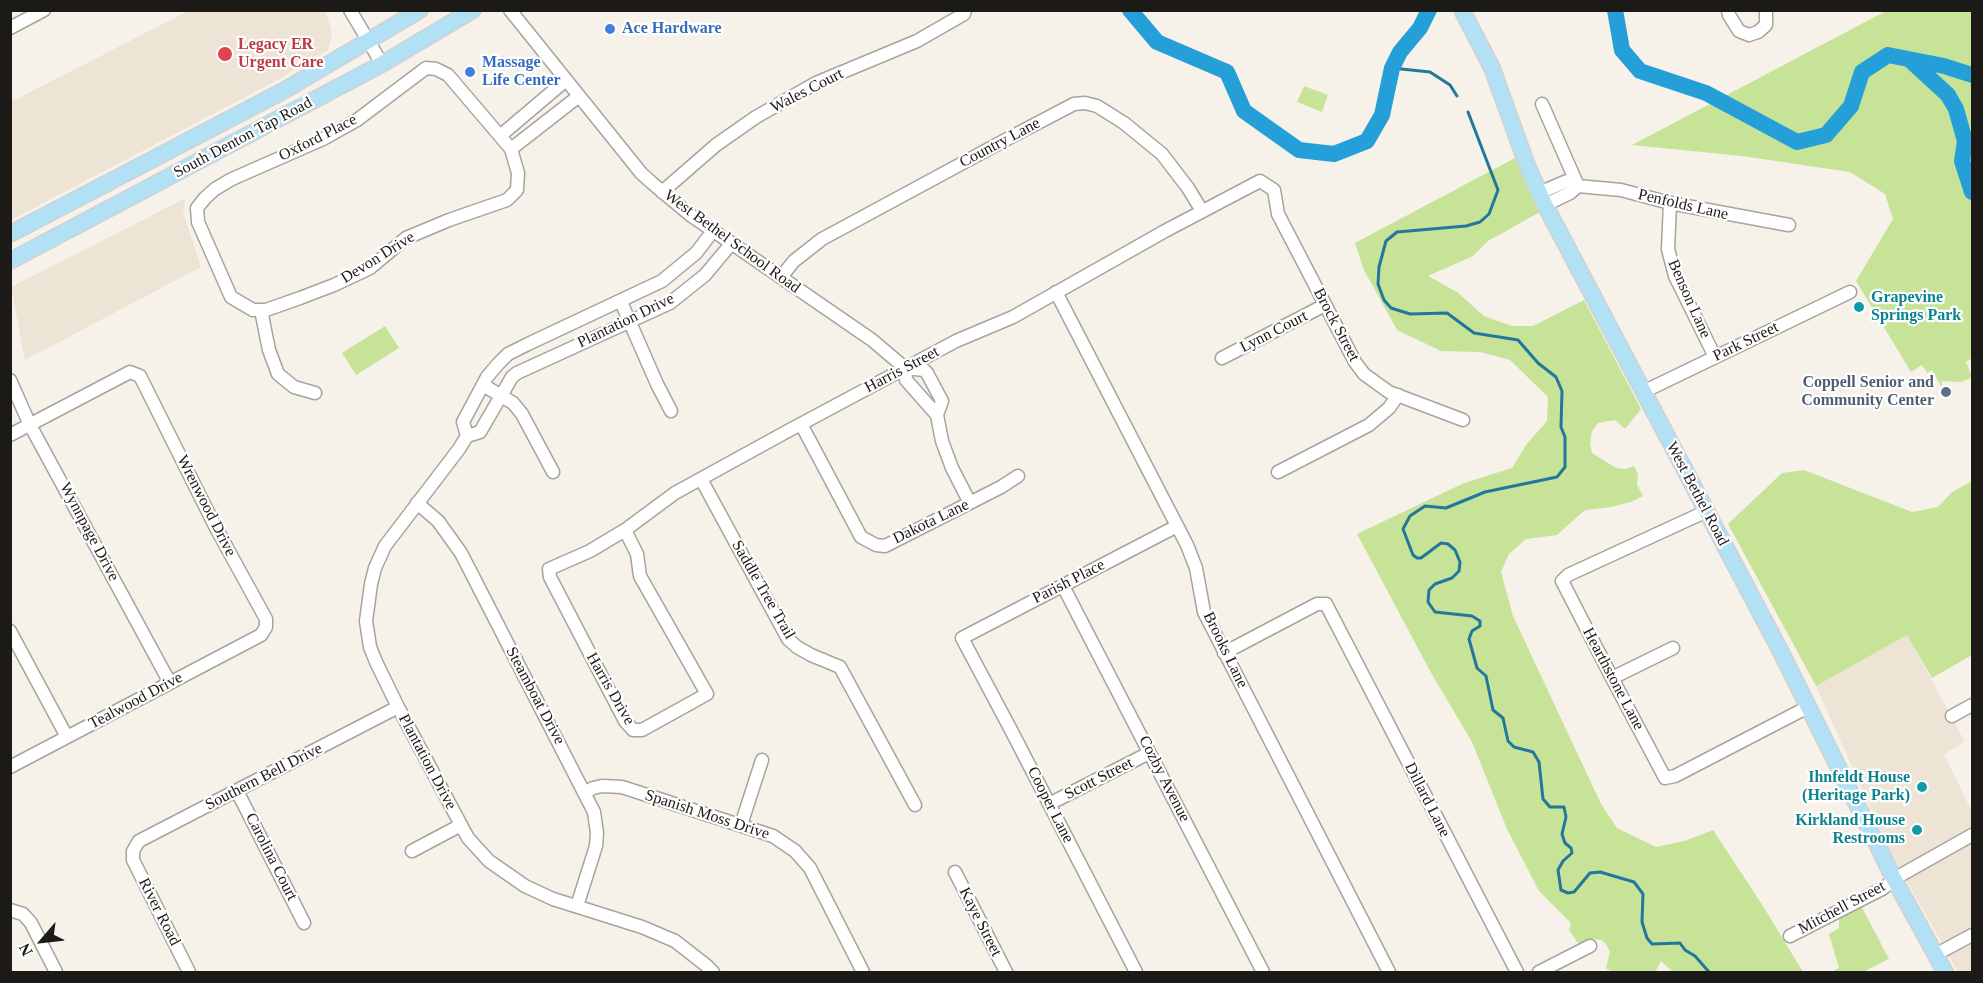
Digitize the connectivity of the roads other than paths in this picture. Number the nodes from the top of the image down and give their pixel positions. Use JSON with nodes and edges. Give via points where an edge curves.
{"nodes":[{"id":1,"x":44,"y":10,"type":"edge"},
{"id":2,"x":350,"y":10,"type":"edge"},
{"id":3,"x":420,"y":10,"type":"edge"},
{"id":4,"x":473,"y":10,"type":"edge"},
{"id":5,"x":510,"y":10,"type":"edge"},
{"id":6,"x":965,"y":10,"type":"edge"},
{"id":7,"x":1728,"y":10,"type":"edge"},
{"id":8,"x":1766,"y":10,"type":"edge"},
{"id":9,"x":1463,"y":14,"type":"edge"},
{"id":10,"x":10,"y":28,"type":"edge"},
{"id":11,"x":369,"y":41,"type":"junction"},
{"id":12,"x":382,"y":64,"type":"junction"},
{"id":13,"x":566,"y":80,"type":"junction"},
{"id":14,"x":579,"y":96,"type":"junction"},
{"id":15,"x":1542,"y":104,"type":"dead end"},
{"id":16,"x":500,"y":136,"type":"junction"},
{"id":17,"x":194,"y":137,"type":"junction"},
{"id":18,"x":511,"y":149,"type":"junction"},
{"id":19,"x":206,"y":158,"type":"junction"},
{"id":20,"x":1260,"y":181,"type":"joint"},
{"id":21,"x":1578,"y":186,"type":"junction"},
{"id":22,"x":662,"y":192,"type":"junction"},
{"id":23,"x":1542,"y":199,"type":"junction"},
{"id":24,"x":1670,"y":203,"type":"junction"},
{"id":25,"x":1202,"y":211,"type":"junction"},
{"id":26,"x":1789,"y":225,"type":"dead end"},
{"id":27,"x":713,"y":231,"type":"junction"},
{"id":28,"x":10,"y":234,"type":"edge"},
{"id":29,"x":731,"y":244,"type":"junction"},
{"id":30,"x":10,"y":261,"type":"edge"},
{"id":31,"x":781,"y":277,"type":"junction"},
{"id":32,"x":1056,"y":292,"type":"junction"},
{"id":33,"x":1850,"y":292,"type":"dead end"},
{"id":34,"x":621,"y":302,"type":"junction"},
{"id":35,"x":1325,"y":305,"type":"junction"},
{"id":36,"x":257,"y":310,"type":"junction"},
{"id":37,"x":629,"y":322,"type":"junction"},
{"id":38,"x":1715,"y":357,"type":"junction"},
{"id":39,"x":1222,"y":358,"type":"dead end"},
{"id":40,"x":905,"y":368,"type":"junction"},
{"id":41,"x":10,"y":380,"type":"edge"},
{"id":42,"x":483,"y":386,"type":"junction"},
{"id":43,"x":1643,"y":392,"type":"junction"},
{"id":44,"x":315,"y":393,"type":"dead end"},
{"id":45,"x":1398,"y":395,"type":"junction"},
{"id":46,"x":501,"y":396,"type":"junction"},
{"id":47,"x":671,"y":411,"type":"dead end"},
{"id":48,"x":937,"y":416,"type":"junction"},
{"id":49,"x":1463,"y":420,"type":"dead end"},
{"id":50,"x":801,"y":424,"type":"junction"},
{"id":51,"x":30,"y":425,"type":"junction"},
{"id":52,"x":10,"y":435,"type":"edge"},
{"id":53,"x":467,"y":436,"type":"junction"},
{"id":54,"x":553,"y":472,"type":"dead end"},
{"id":55,"x":1278,"y":472,"type":"dead end"},
{"id":56,"x":1018,"y":476,"type":"dead end"},
{"id":57,"x":701,"y":478,"type":"junction"},
{"id":58,"x":417,"y":503,"type":"junction"},
{"id":59,"x":970,"y":503,"type":"junction"},
{"id":60,"x":1707,"y":512,"type":"junction"},
{"id":61,"x":1177,"y":526,"type":"junction"},
{"id":62,"x":625,"y":530,"type":"junction"},
{"id":63,"x":549,"y":569,"type":"joint"},
{"id":64,"x":1063,"y":586,"type":"junction"},
{"id":65,"x":10,"y":631,"type":"edge"},
{"id":66,"x":261,"y":635,"type":"joint"},
{"id":67,"x":962,"y":638,"type":"joint"},
{"id":68,"x":1673,"y":648,"type":"dead end"},
{"id":69,"x":1224,"y":653,"type":"junction"},
{"id":70,"x":1612,"y":678,"type":"junction"},
{"id":71,"x":170,"y":683,"type":"junction"},
{"id":72,"x":1972,"y":705,"type":"edge"},
{"id":73,"x":398,"y":707,"type":"junction"},
{"id":74,"x":1808,"y":707,"type":"junction"},
{"id":75,"x":1952,"y":716,"type":"dead end"},
{"id":76,"x":67,"y":737,"type":"junction"},
{"id":77,"x":1149,"y":753,"type":"junction"},
{"id":78,"x":762,"y":760,"type":"dead end"},
{"id":79,"x":10,"y":767,"type":"edge"},
{"id":80,"x":237,"y":790,"type":"junction"},
{"id":81,"x":586,"y":792,"type":"junction"},
{"id":82,"x":1049,"y":804,"type":"junction"},
{"id":83,"x":915,"y":805,"type":"dead end"},
{"id":84,"x":461,"y":825,"type":"junction"},
{"id":85,"x":741,"y":825,"type":"junction"},
{"id":86,"x":1972,"y":835,"type":"edge"},
{"id":87,"x":133,"y":851,"type":"joint"},
{"id":88,"x":412,"y":851,"type":"dead end"},
{"id":89,"x":954,"y":872,"type":"dead end"},
{"id":90,"x":1894,"y":879,"type":"junction"},
{"id":91,"x":577,"y":906,"type":"junction"},
{"id":92,"x":10,"y":910,"type":"edge"},
{"id":93,"x":304,"y":923,"type":"dead end"},
{"id":94,"x":1972,"y":935,"type":"edge"},
{"id":95,"x":1790,"y":936,"type":"dead end"},
{"id":96,"x":1590,"y":946,"type":"dead end"},
{"id":97,"x":1935,"y":955,"type":"junction"},
{"id":98,"x":56,"y":972,"type":"edge"},
{"id":99,"x":189,"y":972,"type":"edge"},
{"id":100,"x":712,"y":972,"type":"edge"},
{"id":101,"x":863,"y":972,"type":"edge"},
{"id":102,"x":1006,"y":972,"type":"edge"},
{"id":103,"x":1136,"y":972,"type":"edge"},
{"id":104,"x":1263,"y":972,"type":"edge"},
{"id":105,"x":1389,"y":972,"type":"edge"},
{"id":106,"x":1517,"y":972,"type":"edge"},
{"id":107,"x":1539,"y":972,"type":"edge"},
{"id":108,"x":1945,"y":972,"type":"edge"}],
"edges":[{"from":1,"to":10,"type":"street"},
{"from":2,"to":11,"type":"street"},
{"from":3,"to":11,"type":"main road","name":"South Denton Tap Road"},
{"from":4,"to":12,"type":"main road","name":"South Denton Tap Road"},
{"from":5,"to":13,"type":"street","name":"West Bethel School Road"},
{"from":6,"to":22,"type":"street","name":"Wales Court","via":[[916,41],[816,83],[756,117],[716,144]]},
{"from":7,"to":8,"type":"street","via":[[1739,30],[1749,35],[1766,25]]},
{"from":9,"to":23,"type":"main road","name":"West Bethel Road","via":[[1492,68]]},
{"from":11,"to":12,"type":"street"},
{"from":11,"to":17,"type":"main road","name":"South Denton Tap Road"},
{"from":12,"to":19,"type":"main road","name":"South Denton Tap Road"},
{"from":13,"to":14,"type":"street","name":"West Bethel School Road"},
{"from":13,"to":16,"type":"street"},
{"from":14,"to":18,"type":"street"},
{"from":14,"to":22,"type":"street","name":"West Bethel School Road","via":[[641,173]]},
{"from":15,"to":21,"type":"street"},
{"from":16,"to":18,"type":"street"},
{"from":16,"to":36,"type":"street","name":"Oxford Place","via":[[448,75],[426,68],[357,120],[215,189],[197,208],[198,222],[231,297]]},
{"from":17,"to":19,"type":"main road"},
{"from":17,"to":28,"type":"main road","name":"South Denton Tap Road"},
{"from":18,"to":36,"type":"street","name":"Devon Drive","via":[[519,173],[517,190],[507,201],[406,238],[370,268],[334,285]]},
{"from":19,"to":30,"type":"main road","name":"South Denton Tap Road"},
{"from":20,"to":25,"type":"street","name":"Harris Street"},
{"from":20,"to":35,"type":"street","name":"Brock Street","via":[[1274,190],[1278,213]]},
{"from":21,"to":23,"type":"street","name":"Penfolds Lane","via":[[1567,181]]},
{"from":21,"to":24,"type":"street","name":"Penfolds Lane","via":[[1621,190]]},
{"from":22,"to":27,"type":"street","name":"West Bethel School Road"},
{"from":23,"to":43,"type":"main road","name":"West Bethel Road"},
{"from":24,"to":26,"type":"street","name":"Penfolds Lane"},
{"from":24,"to":38,"type":"street","name":"Benson Lane","via":[[1668,249],[1675,276]]},
{"from":25,"to":31,"type":"street","name":"Country Lane","via":[[1167,159],[1150,143],[1097,105],[1074,104],[822,239]]},
{"from":25,"to":32,"type":"street","name":"Harris Street"},
{"from":27,"to":29,"type":"street","name":"West Bethel School Road"},
{"from":27,"to":34,"type":"street","name":"Plantation Drive","via":[[696,253],[662,281]]},
{"from":29,"to":31,"type":"street","name":"West Bethel School Road"},
{"from":29,"to":37,"type":"street","name":"Plantation Drive","via":[[687,291]]},
{"from":31,"to":40,"type":"street","name":"West Bethel School Road","via":[[872,340]]},
{"from":32,"to":40,"type":"street","name":"Harris Street"},
{"from":32,"to":61,"type":"street","name":"Brooks Lane"},
{"from":33,"to":38,"type":"street","name":"Park Street"},
{"from":34,"to":37,"type":"street"},
{"from":34,"to":42,"type":"street","name":"Plantation Drive","via":[[508,354]]},
{"from":35,"to":39,"type":"street","name":"Lynn Court"},
{"from":35,"to":45,"type":"street","name":"Brock Street","via":[[1364,374]]},
{"from":36,"to":44,"type":"street","via":[[278,374],[294,387]]},
{"from":37,"to":46,"type":"street","name":"Plantation Drive","via":[[517,373]]},
{"from":37,"to":47,"type":"street"},
{"from":38,"to":43,"type":"street","name":"Park Street"},
{"from":40,"to":48,"type":"street","via":[[906,380]]},
{"from":40,"to":48,"type":"street","via":[[927,373],[942,401]]},
{"from":40,"to":50,"type":"street","name":"Harris Street"},
{"from":41,"to":51,"type":"street","name":"Wynnpage Drive"},
{"from":42,"to":46,"type":"street"},
{"from":42,"to":53,"type":"street","name":"Plantation Drive","via":[[464,422]]},
{"from":43,"to":60,"type":"main road","name":"West Bethel Road"},
{"from":45,"to":49,"type":"street","name":"Brock Street"},
{"from":45,"to":55,"type":"street","via":[[1369,425]]},
{"from":46,"to":53,"type":"street","name":"Plantation Drive","via":[[480,432]]},
{"from":46,"to":54,"type":"street","via":[[522,414]]},
{"from":48,"to":59,"type":"street","via":[[952,468]]},
{"from":50,"to":57,"type":"street","name":"Harris Street"},
{"from":50,"to":59,"type":"street","name":"Dakota Lane","via":[[861,537],[868,543],[885,546]]},
{"from":51,"to":52,"type":"street"},
{"from":51,"to":66,"type":"street","name":"Wrenwood Drive","via":[[130,372],[140,376],[266,619]]},
{"from":51,"to":71,"type":"street","name":"Wynnpage Drive"},
{"from":53,"to":58,"type":"street","name":"Plantation Drive"},
{"from":56,"to":59,"type":"street","name":"Dakota Lane"},
{"from":57,"to":62,"type":"street","name":"Harris Street"},
{"from":57,"to":83,"type":"street","name":"Saddle Tree Trail","via":[[788,639],[840,668]]},
{"from":58,"to":73,"type":"street","name":"Plantation Drive","via":[[385,546],[375,567],[367,606],[370,647]]},
{"from":58,"to":81,"type":"street","name":"Steamboat Drive","via":[[438,521],[461,553]]},
{"from":60,"to":70,"type":"street","name":"Hearthstone Lane","via":[[1562,581]]},
{"from":60,"to":74,"type":"main road","name":"West Bethel Road"},
{"from":61,"to":64,"type":"street","name":"Parish Place"},
{"from":61,"to":69,"type":"street","name":"Brooks Lane","via":[[1196,568],[1204,612]]},
{"from":62,"to":63,"type":"street","name":"Harris Street"},
{"from":62,"to":63,"type":"street","name":"Harris Drive","via":[[637,554],[640,576],[707,694],[642,730],[633,730],[625,721]]},
{"from":64,"to":67,"type":"street","name":"Parish Place"},
{"from":64,"to":77,"type":"street","name":"Cozby Avenue"},
{"from":65,"to":76,"type":"street"},
{"from":66,"to":71,"type":"street","name":"Tealwood Drive"},
{"from":67,"to":82,"type":"street","name":"Cooper Lane"},
{"from":68,"to":70,"type":"street"},
{"from":69,"to":105,"type":"street","name":"Brooks Lane"},
{"from":69,"to":106,"type":"street","name":"Dillard Lane","via":[[1317,604],[1326,604]]},
{"from":70,"to":74,"type":"street","name":"Hearthstone Lane","via":[[1665,778]]},
{"from":71,"to":76,"type":"street","name":"Tealwood Drive"},
{"from":72,"to":75,"type":"street"},
{"from":73,"to":80,"type":"street","name":"Southern Bell Drive"},
{"from":73,"to":84,"type":"street","name":"Plantation Drive"},
{"from":74,"to":90,"type":"main road","name":"West Bethel Road"},
{"from":76,"to":79,"type":"street","name":"Tealwood Drive"},
{"from":77,"to":82,"type":"street","name":"Scott Street"},
{"from":77,"to":104,"type":"street","name":"Cozby Avenue"},
{"from":78,"to":85,"type":"street"},
{"from":80,"to":87,"type":"street","name":"Southern Bell Drive","via":[[139,842]]},
{"from":80,"to":93,"type":"street","name":"Carolina Court"},
{"from":81,"to":85,"type":"street","name":"Spanish Moss Drive","via":[[602,786],[622,787]]},
{"from":81,"to":91,"type":"street","name":"Steamboat Drive","via":[[596,821],[596,846]]},
{"from":82,"to":103,"type":"street","name":"Cooper Lane"},
{"from":84,"to":88,"type":"street"},
{"from":84,"to":91,"type":"street","name":"Plantation Drive","via":[[489,861],[504,872],[525,886]]},
{"from":85,"to":101,"type":"street","name":"Spanish Moss Drive","via":[[773,836],[795,851],[810,868]]},
{"from":86,"to":90,"type":"street","name":"Mitchell Street"},
{"from":87,"to":99,"type":"street","name":"River Road","via":[[133,860]]},
{"from":89,"to":102,"type":"street","name":"Kaye Street"},
{"from":90,"to":95,"type":"street","name":"Mitchell Street","via":[[1882,890]]},
{"from":90,"to":97,"type":"main road","name":"West Bethel Road"},
{"from":91,"to":100,"type":"street","name":"Plantation Drive","via":[[675,941]]},
{"from":92,"to":98,"type":"street","via":[[23,914],[31,923]]},
{"from":94,"to":97,"type":"street"},
{"from":96,"to":107,"type":"street"},
{"from":97,"to":108,"type":"main road","name":"West Bethel Road"}]}
